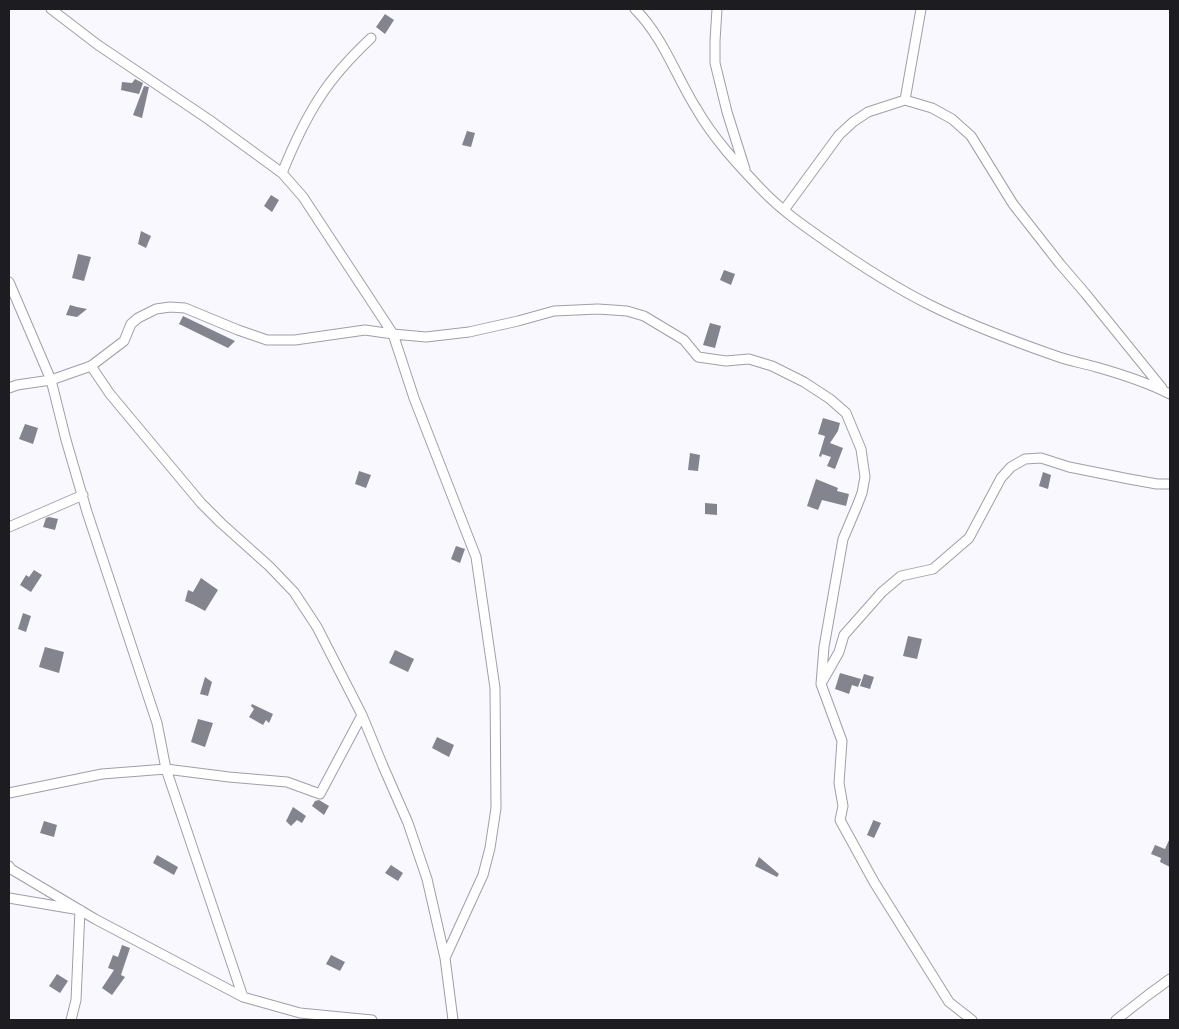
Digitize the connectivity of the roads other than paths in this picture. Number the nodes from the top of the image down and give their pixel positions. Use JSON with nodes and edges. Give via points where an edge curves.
{"nodes":[{"id":1,"x":52,"y":9,"type":"edge"},
{"id":2,"x":635,"y":9,"type":"edge"},
{"id":3,"x":717,"y":9,"type":"edge"},
{"id":4,"x":921,"y":9,"type":"edge"},
{"id":5,"x":371,"y":38,"type":"dead end"},
{"id":6,"x":905,"y":100,"type":"junction"},
{"id":7,"x":745,"y":172,"type":"junction"},
{"id":8,"x":282,"y":173,"type":"junction"},
{"id":9,"x":784,"y":210,"type":"junction"},
{"id":10,"x":9,"y":282,"type":"edge"},
{"id":11,"x":393,"y":334,"type":"junction"},
{"id":12,"x":91,"y":366,"type":"junction"},
{"id":13,"x":51,"y":380,"type":"junction"},
{"id":14,"x":9,"y":388,"type":"edge"},
{"id":15,"x":1167,"y":392,"type":"edge"},
{"id":16,"x":1170,"y":484,"type":"edge"},
{"id":17,"x":82,"y":495,"type":"junction"},
{"id":18,"x":9,"y":527,"type":"edge"},
{"id":19,"x":821,"y":684,"type":"junction"},
{"id":20,"x":362,"y":714,"type":"junction"},
{"id":21,"x":166,"y":769,"type":"junction"},
{"id":22,"x":9,"y":793,"type":"edge"},
{"id":23,"x":9,"y":866,"type":"edge"},
{"id":24,"x":9,"y":898,"type":"edge"},
{"id":25,"x":80,"y":910,"type":"junction"},
{"id":26,"x":445,"y":958,"type":"junction"},
{"id":27,"x":1170,"y":979,"type":"edge"},
{"id":28,"x":243,"y":997,"type":"junction"},
{"id":29,"x":300,"y":1013,"type":"junction"},
{"id":30,"x":71,"y":1020,"type":"edge"},
{"id":31,"x":291,"y":1020,"type":"edge"},
{"id":32,"x":372,"y":1020,"type":"edge"},
{"id":33,"x":453,"y":1020,"type":"edge"},
{"id":34,"x":972,"y":1020,"type":"edge"},
{"id":35,"x":1116,"y":1020,"type":"edge"}],
"edges":[{"from":1,"to":8,"type":"street","via":[[98,45]]},
{"from":2,"to":7,"type":"street","via":[[653,30],[696,109],[720,144]]},
{"from":3,"to":7,"type":"street","via":[[715,63]]},
{"from":4,"to":6,"type":"street"},
{"from":5,"to":8,"type":"street","via":[[320,96],[298,133]]},
{"from":6,"to":9,"type":"street","via":[[868,112],[853,122]]},
{"from":6,"to":15,"type":"street","via":[[932,108],[952,119],[970,136],[1012,204]]},
{"from":7,"to":9,"type":"street"},
{"from":8,"to":11,"type":"street","via":[[303,197]]},
{"from":9,"to":15,"type":"street","via":[[839,250],[936,308],[1058,357]]},
{"from":10,"to":13,"type":"street"},
{"from":11,"to":12,"type":"street","via":[[364,330],[295,340],[267,340],[185,308],[170,307],[156,309],[138,318],[131,324],[124,341]]},
{"from":11,"to":19,"type":"street","via":[[426,337],[469,332],[554,311],[627,311],[644,316],[684,340],[698,357],[726,361],[749,358],[804,382],[830,399],[846,413],[860,449],[865,476],[862,493],[843,539],[824,647]]},
{"from":11,"to":26,"type":"street","via":[[414,398],[476,557],[495,688],[496,808],[490,848],[483,875]]},
{"from":12,"to":13,"type":"street"},
{"from":12,"to":20,"type":"street","via":[[110,394],[201,503],[294,592],[317,628]]},
{"from":13,"to":14,"type":"street"},
{"from":13,"to":17,"type":"street"},
{"from":16,"to":19,"type":"street","via":[[1069,467],[1041,458],[1025,459],[1011,467],[1001,478],[969,538],[933,569],[900,576],[882,592],[844,635],[839,652]]},
{"from":17,"to":18,"type":"street"},
{"from":17,"to":21,"type":"street","via":[[157,723]]},
{"from":19,"to":34,"type":"street","via":[[842,740],[839,783],[843,806],[840,820],[874,882],[949,1002]]},
{"from":20,"to":21,"type":"street","via":[[320,794],[287,782]]},
{"from":20,"to":26,"type":"street","via":[[408,823],[427,878]]},
{"from":21,"to":22,"type":"street","via":[[102,774]]},
{"from":21,"to":28,"type":"street"},
{"from":23,"to":25,"type":"street"},
{"from":24,"to":25,"type":"street"},
{"from":25,"to":28,"type":"street"},
{"from":25,"to":30,"type":"street","via":[[76,1000]]},
{"from":26,"to":33,"type":"street"},
{"from":27,"to":35,"type":"street"},
{"from":28,"to":29,"type":"street"},
{"from":29,"to":31,"type":"street"},
{"from":29,"to":32,"type":"street"}]}
